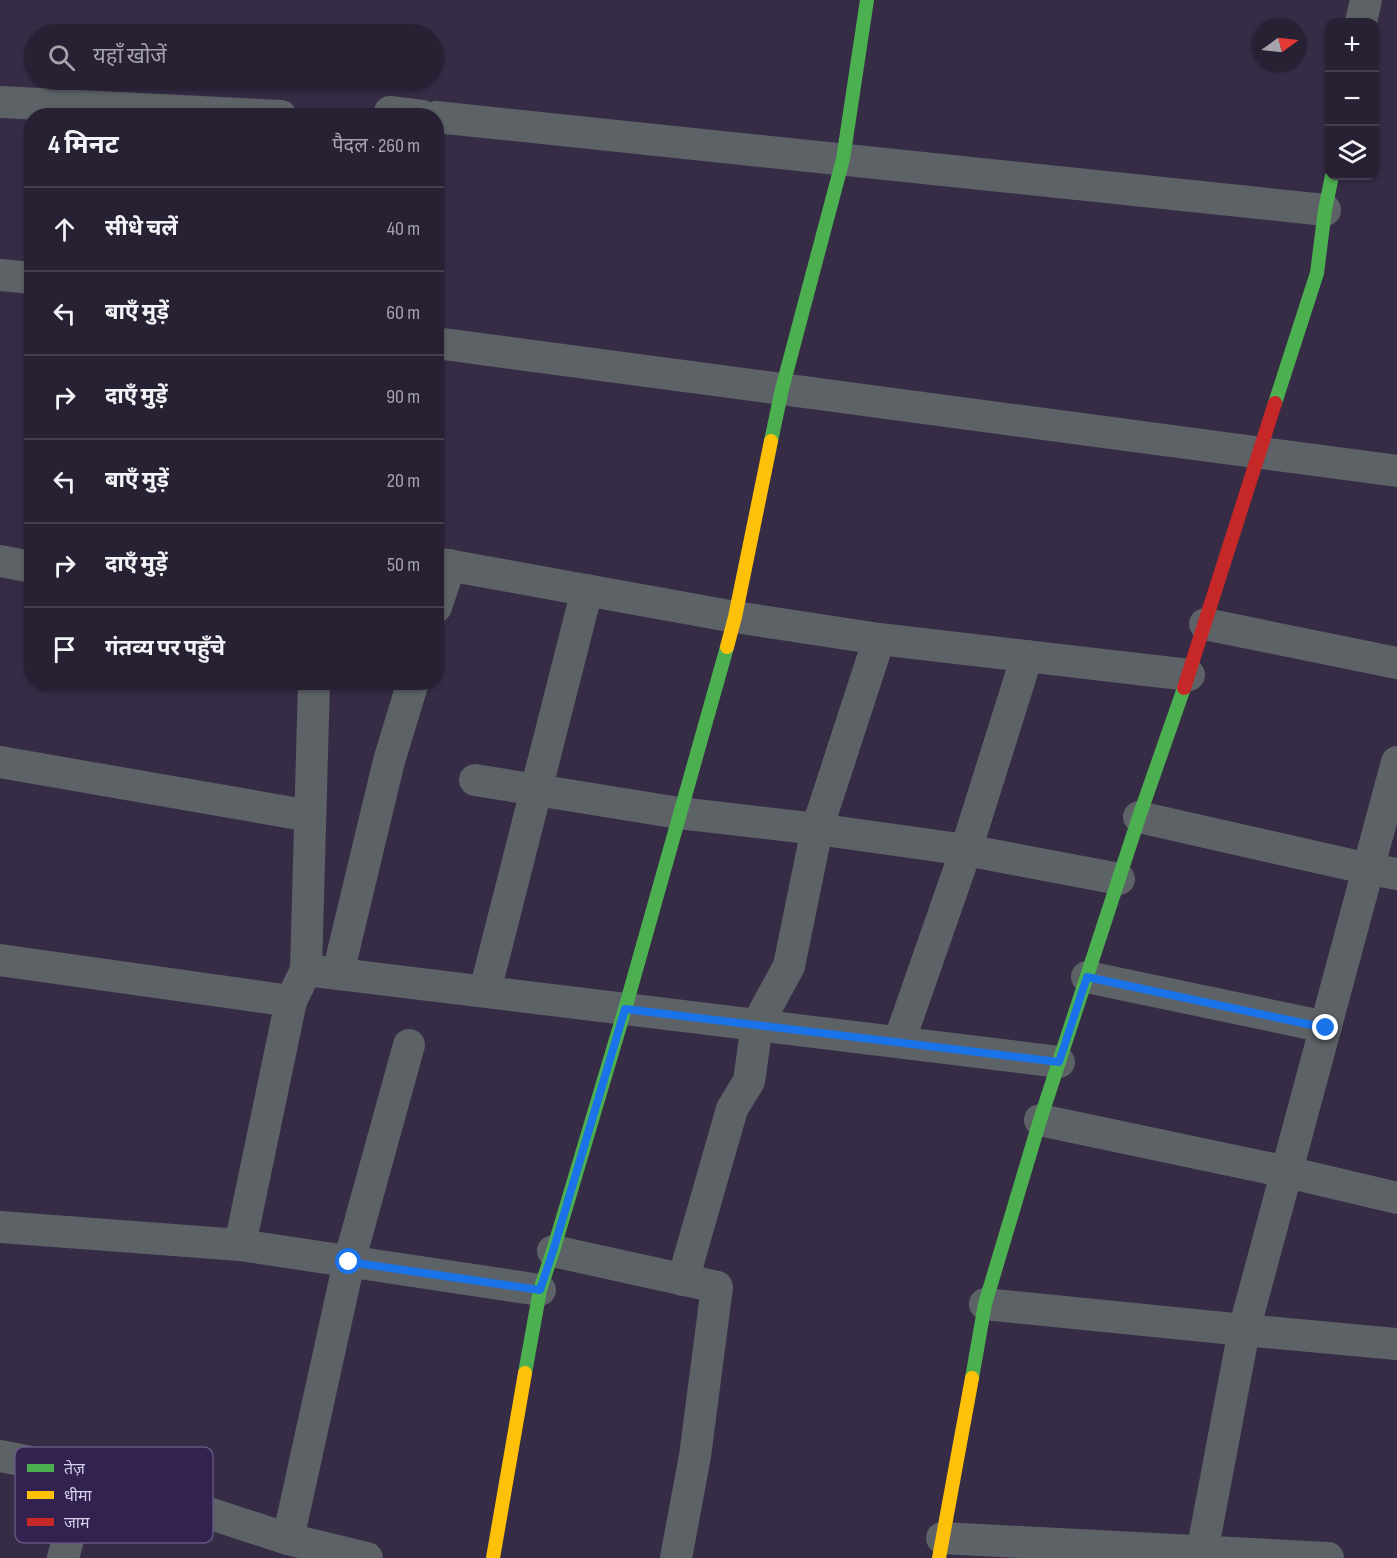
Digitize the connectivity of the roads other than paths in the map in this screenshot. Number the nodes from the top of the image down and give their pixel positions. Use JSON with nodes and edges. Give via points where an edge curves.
{"nodes":[{"id":1,"x":867,"y":0,"type":"edge"},
{"id":2,"x":1366,"y":0,"type":"edge"},
{"id":3,"x":1362,"y":18,"type":"edge"},
{"id":4,"x":0,"y":102,"type":"edge"},
{"id":5,"x":120,"y":108,"type":"edge"},
{"id":6,"x":444,"y":118,"type":"edge"},
{"id":7,"x":843,"y":159,"type":"junction"},
{"id":8,"x":1331,"y":180,"type":"edge"},
{"id":9,"x":1325,"y":210,"type":"junction"},
{"id":10,"x":0,"y":275,"type":"edge"},
{"id":11,"x":24,"y":277,"type":"edge"},
{"id":12,"x":444,"y":345,"type":"edge"},
{"id":13,"x":782,"y":389,"type":"junction"},
{"id":14,"x":1258,"y":453,"type":"junction"},
{"id":15,"x":1397,"y":471,"type":"edge"},
{"id":16,"x":0,"y":561,"type":"edge"},
{"id":17,"x":444,"y":564,"type":"edge"},
{"id":18,"x":24,"y":566,"type":"edge"},
{"id":19,"x":587,"y":590,"type":"junction"},
{"id":20,"x":735,"y":617,"type":"junction"},
{"id":21,"x":1204,"y":624,"type":"junction"},
{"id":22,"x":879,"y":639,"type":"junction"},
{"id":23,"x":1027,"y":656,"type":"junction"},
{"id":24,"x":1397,"y":663,"type":"edge"},
{"id":25,"x":1189,"y":675,"type":"junction"},
{"id":26,"x":314,"y":690,"type":"edge"},
{"id":27,"x":411,"y":690,"type":"edge"},
{"id":28,"x":0,"y":762,"type":"edge"},
{"id":29,"x":1397,"y":762,"type":"edge"},
{"id":30,"x":476,"y":780,"type":"dead end"},
{"id":31,"x":536,"y":790,"type":"junction"},
{"id":32,"x":679,"y":813,"type":"junction"},
{"id":33,"x":310,"y":816,"type":"junction"},
{"id":34,"x":1139,"y":817,"type":"junction"},
{"id":35,"x":817,"y":829,"type":"junction"},
{"id":36,"x":966,"y":850,"type":"junction"},
{"id":37,"x":1383,"y":872,"type":"edge"},
{"id":38,"x":1119,"y":879,"type":"junction"},
{"id":39,"x":0,"y":960,"type":"edge"},
{"id":40,"x":306,"y":970,"type":"junction"},
{"id":41,"x":338,"y":974,"type":"junction"},
{"id":42,"x":1087,"y":977,"type":"junction"},
{"id":43,"x":485,"y":991,"type":"junction"},
{"id":44,"x":291,"y":1001,"type":"junction"},
{"id":45,"x":625,"y":1009,"type":"junction"},
{"id":46,"x":757,"y":1025,"type":"junction"},
{"id":47,"x":1326,"y":1028,"type":"junction"},
{"id":48,"x":899,"y":1042,"type":"junction"},
{"id":49,"x":409,"y":1045,"type":"dead end"},
{"id":50,"x":1059,"y":1062,"type":"junction"},
{"id":51,"x":1040,"y":1120,"type":"junction"},
{"id":52,"x":1287,"y":1172,"type":"junction"},
{"id":53,"x":1397,"y":1198,"type":"edge"},
{"id":54,"x":0,"y":1227,"type":"edge"},
{"id":55,"x":240,"y":1245,"type":"junction"},
{"id":56,"x":553,"y":1251,"type":"junction"},
{"id":57,"x":349,"y":1262,"type":"junction"},
{"id":58,"x":683,"y":1280,"type":"junction"},
{"id":59,"x":540,"y":1290,"type":"junction"},
{"id":60,"x":985,"y":1304,"type":"junction"},
{"id":61,"x":1244,"y":1330,"type":"junction"},
{"id":62,"x":1397,"y":1344,"type":"edge"},
{"id":63,"x":0,"y":1456,"type":"edge"},
{"id":64,"x":15,"y":1459,"type":"edge"},
{"id":65,"x":213,"y":1514,"type":"edge"},
{"id":66,"x":288,"y":1539,"type":"junction"},
{"id":67,"x":67,"y":1543,"type":"edge"},
{"id":68,"x":941,"y":1548,"type":"edge"},
{"id":69,"x":1202,"y":1555,"type":"edge"},
{"id":70,"x":63,"y":1558,"type":"edge"},
{"id":71,"x":367,"y":1558,"type":"edge"},
{"id":72,"x":493,"y":1558,"type":"edge"},
{"id":73,"x":676,"y":1558,"type":"edge"},
{"id":74,"x":1328,"y":1558,"type":"edge"}],
"edges":[{"from":1,"to":7,"type":"street"},
{"from":2,"to":3,"type":"street"},
{"from":4,"to":5,"type":"street"},
{"from":6,"to":7,"type":"street"},
{"from":7,"to":9,"type":"street"},
{"from":7,"to":13,"type":"street"},
{"from":8,"to":9,"type":"street"},
{"from":9,"to":14,"type":"street","via":[[1317,273]]},
{"from":10,"to":11,"type":"street"},
{"from":12,"to":13,"type":"street"},
{"from":13,"to":14,"type":"street"},
{"from":13,"to":20,"type":"street"},
{"from":14,"to":15,"type":"street"},
{"from":14,"to":21,"type":"street"},
{"from":16,"to":18,"type":"street"},
{"from":17,"to":19,"type":"street"},
{"from":19,"to":20,"type":"street"},
{"from":19,"to":31,"type":"street"},
{"from":20,"to":22,"type":"street"},
{"from":20,"to":32,"type":"street"},
{"from":21,"to":24,"type":"street"},
{"from":21,"to":25,"type":"street"},
{"from":22,"to":23,"type":"street"},
{"from":22,"to":35,"type":"street"},
{"from":23,"to":25,"type":"street"},
{"from":23,"to":36,"type":"street"},
{"from":25,"to":34,"type":"street"},
{"from":26,"to":33,"type":"street"},
{"from":27,"to":41,"type":"street","via":[[389,761]]},
{"from":28,"to":33,"type":"street"},
{"from":29,"to":37,"type":"street"},
{"from":30,"to":31,"type":"street"},
{"from":31,"to":32,"type":"street"},
{"from":31,"to":43,"type":"street"},
{"from":32,"to":35,"type":"street"},
{"from":32,"to":45,"type":"street"},
{"from":33,"to":40,"type":"street"},
{"from":34,"to":37,"type":"street"},
{"from":34,"to":38,"type":"street"},
{"from":35,"to":36,"type":"street"},
{"from":35,"to":46,"type":"street","via":[[789,966]]},
{"from":36,"to":38,"type":"street"},
{"from":36,"to":48,"type":"street"},
{"from":37,"to":47,"type":"street"},
{"from":38,"to":42,"type":"street"},
{"from":39,"to":44,"type":"street"},
{"from":40,"to":41,"type":"street"},
{"from":40,"to":44,"type":"street"},
{"from":41,"to":43,"type":"street"},
{"from":42,"to":47,"type":"street"},
{"from":42,"to":50,"type":"street"},
{"from":43,"to":45,"type":"street"},
{"from":44,"to":55,"type":"street"},
{"from":45,"to":46,"type":"street"},
{"from":45,"to":56,"type":"street"},
{"from":46,"to":48,"type":"street"},
{"from":46,"to":58,"type":"street","via":[[749,1081],[732,1109]]},
{"from":47,"to":52,"type":"street"},
{"from":48,"to":50,"type":"street"},
{"from":49,"to":57,"type":"street"},
{"from":50,"to":51,"type":"street"},
{"from":51,"to":52,"type":"street"},
{"from":51,"to":60,"type":"street"},
{"from":52,"to":53,"type":"street"},
{"from":52,"to":61,"type":"street"},
{"from":54,"to":55,"type":"street"},
{"from":55,"to":57,"type":"street"},
{"from":56,"to":58,"type":"street"},
{"from":56,"to":59,"type":"street"},
{"from":57,"to":59,"type":"street"},
{"from":57,"to":66,"type":"street"},
{"from":58,"to":73,"type":"street","via":[[717,1287],[695,1456]]},
{"from":59,"to":72,"type":"street"},
{"from":60,"to":61,"type":"street"},
{"from":60,"to":68,"type":"street"},
{"from":61,"to":62,"type":"street"},
{"from":61,"to":69,"type":"street"},
{"from":63,"to":64,"type":"street"},
{"from":65,"to":66,"type":"street"},
{"from":66,"to":71,"type":"street"},
{"from":67,"to":70,"type":"street"},
{"from":68,"to":69,"type":"street"},
{"from":69,"to":74,"type":"street"}]}
